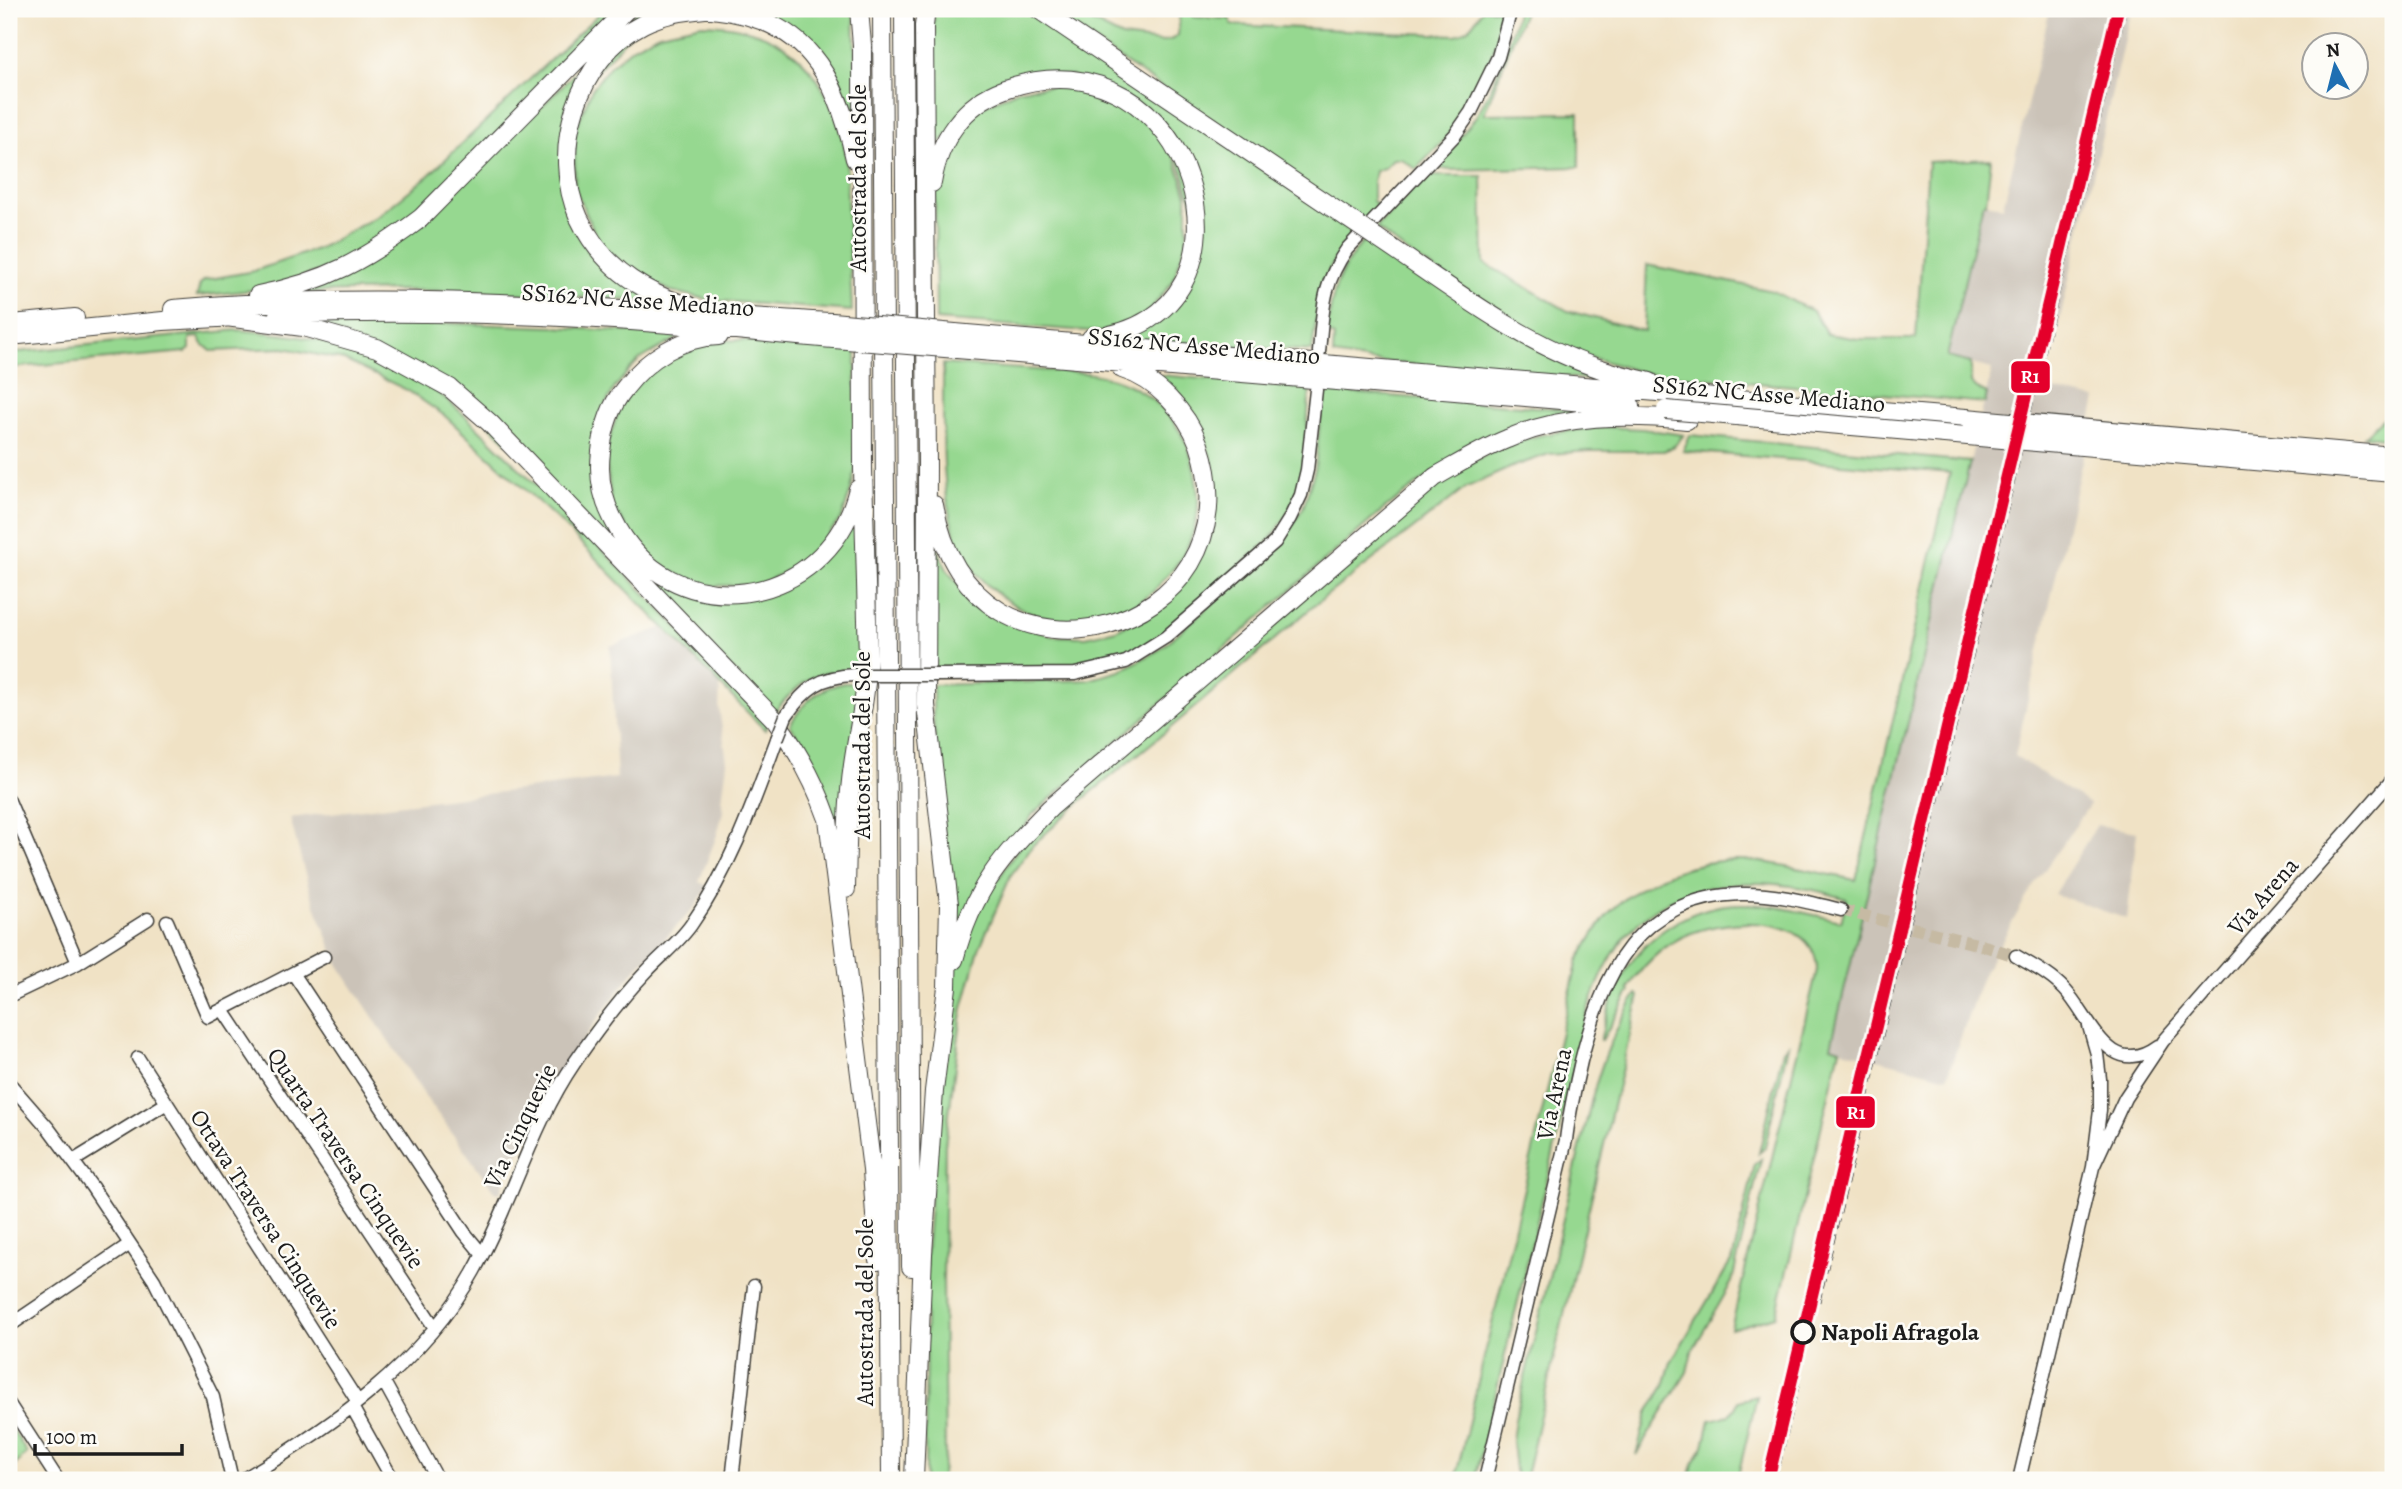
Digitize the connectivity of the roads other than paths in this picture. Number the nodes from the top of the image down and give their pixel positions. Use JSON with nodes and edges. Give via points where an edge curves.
{"nodes":[{"id":1,"x":627,"y":9,"type":"edge"},
{"id":2,"x":705,"y":9,"type":"edge"},
{"id":3,"x":712,"y":9,"type":"edge"},
{"id":4,"x":859,"y":9,"type":"edge"},
{"id":5,"x":882,"y":9,"type":"edge"},
{"id":6,"x":904,"y":9,"type":"edge"},
{"id":7,"x":926,"y":9,"type":"edge"},
{"id":8,"x":1038,"y":9,"type":"edge"},
{"id":9,"x":1511,"y":9,"type":"edge"},
{"id":10,"x":862,"y":200,"type":"junction"},
{"id":11,"x":924,"y":228,"type":"junction"},
{"id":12,"x":220,"y":311,"type":"junction"},
{"id":13,"x":9,"y":324,"type":"edge"},
{"id":14,"x":777,"y":327,"type":"junction"},
{"id":15,"x":9,"y":337,"type":"edge"},
{"id":16,"x":956,"y":341,"type":"junction"},
{"id":17,"x":1052,"y":342,"type":"junction"},
{"id":18,"x":1319,"y":352,"type":"dead end"},
{"id":19,"x":1098,"y":362,"type":"junction"},
{"id":20,"x":1315,"y":390,"type":"dead end"},
{"id":21,"x":1665,"y":401,"type":"junction"},
{"id":22,"x":2393,"y":456,"type":"edge"},
{"id":23,"x":927,"y":466,"type":"junction"},
{"id":24,"x":863,"y":468,"type":"junction"},
{"id":25,"x":2393,"y":473,"type":"edge"},
{"id":26,"x":2393,"y":779,"type":"edge"},
{"id":27,"x":9,"y":802,"type":"edge"},
{"id":28,"x":1841,"y":910,"type":"tunnel mouth"},
{"id":29,"x":148,"y":919,"type":"dead end"},
{"id":30,"x":167,"y":921,"type":"dead end"},
{"id":31,"x":845,"y":951,"type":"junction"},
{"id":32,"x":2016,"y":956,"type":"tunnel mouth"},
{"id":33,"x":324,"y":957,"type":"dead end"},
{"id":34,"x":78,"y":963,"type":"junction"},
{"id":35,"x":293,"y":974,"type":"junction"},
{"id":36,"x":947,"y":987,"type":"junction"},
{"id":37,"x":9,"y":996,"type":"edge"},
{"id":38,"x":223,"y":1010,"type":"junction"},
{"id":39,"x":2089,"y":1026,"type":"junction"},
{"id":40,"x":2163,"y":1041,"type":"junction"},
{"id":41,"x":138,"y":1058,"type":"dead end"},
{"id":42,"x":9,"y":1083,"type":"edge"},
{"id":43,"x":167,"y":1103,"type":"junction"},
{"id":44,"x":73,"y":1161,"type":"junction"},
{"id":45,"x":2093,"y":1167,"type":"junction"},
{"id":46,"x":130,"y":1244,"type":"junction"},
{"id":47,"x":482,"y":1254,"type":"junction"},
{"id":48,"x":754,"y":1286,"type":"dead end"},
{"id":49,"x":9,"y":1326,"type":"edge"},
{"id":50,"x":435,"y":1328,"type":"junction"},
{"id":51,"x":384,"y":1382,"type":"junction"},
{"id":52,"x":9,"y":1404,"type":"edge"},
{"id":53,"x":355,"y":1405,"type":"junction"},
{"id":54,"x":891,"y":1435,"type":"junction"},
{"id":55,"x":248,"y":1479,"type":"edge"},
{"id":56,"x":58,"y":1480,"type":"edge"},
{"id":57,"x":232,"y":1480,"type":"edge"},
{"id":58,"x":393,"y":1480,"type":"edge"},
{"id":59,"x":438,"y":1480,"type":"edge"},
{"id":60,"x":732,"y":1480,"type":"edge"},
{"id":61,"x":891,"y":1480,"type":"edge"},
{"id":62,"x":913,"y":1480,"type":"edge"},
{"id":63,"x":1485,"y":1480,"type":"edge"},
{"id":64,"x":2019,"y":1480,"type":"edge"}],
"edges":[{"from":1,"to":12,"type":"highway","via":[[421,218],[383,247],[343,270]]},
{"from":2,"to":14,"type":"highway","via":[[674,12],[642,24],[593,69],[580,94],[567,147],[570,184],[579,217],[594,244],[632,281],[681,304]]},
{"from":3,"to":10,"type":"highway","via":[[738,11],[768,22],[794,37],[815,59],[832,83],[841,107]]},
{"from":4,"to":10,"type":"highway"},
{"from":5,"to":54,"type":"highway","name":"Autostrada del Sole"},
{"from":6,"to":62,"type":"highway","name":"Autostrada del Sole"},
{"from":7,"to":11,"type":"highway"},
{"from":8,"to":21,"type":"highway","bridge":true,"via":[[1509,325]]},
{"from":9,"to":18,"type":"street","via":[[1498,57],[1471,112],[1334,269],[1325,291]]},
{"from":10,"to":24,"type":"highway"},
{"from":11,"to":17,"type":"highway","via":[[935,164],[948,135],[963,113],[988,95],[1050,79],[1083,82],[1134,101],[1171,139],[1193,187],[1198,220],[1187,275],[1174,299],[1149,321],[1112,336]]},
{"from":11,"to":23,"type":"highway"},
{"from":12,"to":13,"type":"highway","name":"SS162 NC Asse Mediano"},
{"from":12,"to":14,"type":"highway","name":"SS162 NC Asse Mediano"},
{"from":12,"to":15,"type":"highway","name":"SS162 NC Asse Mediano"},
{"from":12,"to":31,"type":"highway","via":[[377,348],[450,388],[490,423],[775,720],[797,749],[828,819]]},
{"from":14,"to":16,"type":"highway","name":"SS162 NC Asse Mediano","bridge":true},
{"from":14,"to":24,"type":"highway","via":[[703,336],[668,349],[639,370],[617,398],[603,432],[599,468],[605,504],[621,536],[645,563],[676,583],[711,593],[747,593],[790,579],[826,552],[848,520]]},
{"from":16,"to":17,"type":"highway","name":"SS162 NC Asse Mediano"},
{"from":16,"to":19,"type":"highway","name":"SS162 NC Asse Mediano"},
{"from":17,"to":21,"type":"highway","name":"SS162 NC Asse Mediano"},
{"from":19,"to":21,"type":"highway","name":"SS162 NC Asse Mediano"},
{"from":19,"to":23,"type":"highway","via":[[1132,372],[1152,384],[1181,413],[1206,465],[1209,490],[1197,550],[1180,579],[1156,602],[1122,621],[1090,630],[1051,630],[998,610],[961,575],[947,551]]},
{"from":20,"to":47,"type":"street","name":"Via Cinquevie","bridge":true,"via":[[1301,495],[1275,542],[1166,637],[1126,662],[1075,674],[838,676],[804,694],[786,716],[722,877],[689,928],[616,1005],[574,1063],[551,1100]]},
{"from":21,"to":22,"type":"highway","name":"SS162 NC Asse Mediano","bridge":true,"via":[[1701,394]]},
{"from":21,"to":25,"type":"highway","name":"SS162 NC Asse Mediano","bridge":true,"via":[[1852,426]]},
{"from":21,"to":36,"type":"highway","via":[[1507,438],[1435,477],[1050,808],[1009,850],[981,887],[962,929]]},
{"from":23,"to":36,"type":"highway","via":[[926,705],[949,904]]},
{"from":24,"to":31,"type":"highway","via":[[868,668],[848,826]]},
{"from":26,"to":40,"type":"street","name":"Via Arena"},
{"from":27,"to":34,"type":"street"},
{"from":28,"to":63,"type":"street","name":"Via Arena","via":[[1766,895],[1707,899],[1660,919],[1617,962],[1585,1045]]},
{"from":29,"to":34,"type":"street"},
{"from":30,"to":38,"type":"street","via":[[208,1017]]},
{"from":31,"to":54,"type":"highway","via":[[872,1170]]},
{"from":32,"to":39,"type":"street","name":"Via Arena","via":[[2064,989]]},
{"from":33,"to":35,"type":"street"},
{"from":34,"to":37,"type":"street"},
{"from":35,"to":38,"type":"street"},
{"from":35,"to":47,"type":"street"},
{"from":36,"to":62,"type":"highway","via":[[923,1241]]},
{"from":38,"to":50,"type":"street","name":"Quarta Traversa Cinquevie"},
{"from":39,"to":40,"type":"street","name":"Via Arena","via":[[2120,1055],[2143,1054]]},
{"from":39,"to":45,"type":"street","name":"Via Arena","via":[[2100,1079]]},
{"from":40,"to":45,"type":"street","name":"Via Arena","via":[[2125,1098]]},
{"from":41,"to":43,"type":"street","name":"Ottava Traversa Cinquevie"},
{"from":42,"to":44,"type":"street"},
{"from":43,"to":44,"type":"street"},
{"from":43,"to":53,"type":"street","name":"Ottava Traversa Cinquevie"},
{"from":44,"to":46,"type":"street"},
{"from":45,"to":64,"type":"street","name":"Via Arena"},
{"from":46,"to":49,"type":"street"},
{"from":46,"to":57,"type":"street","via":[[154,1280],[213,1397]]},
{"from":47,"to":50,"type":"street","name":"Via Cinquevie"},
{"from":48,"to":60,"type":"street"},
{"from":50,"to":51,"type":"street","name":"Via Cinquevie"},
{"from":51,"to":53,"type":"street","name":"Via Cinquevie"},
{"from":51,"to":59,"type":"street"},
{"from":52,"to":56,"type":"street"},
{"from":53,"to":55,"type":"street","name":"Via Cinquevie"},
{"from":53,"to":58,"type":"street","name":"Ottava Traversa Cinquevie"},
{"from":54,"to":61,"type":"highway","name":"Autostrada del Sole"}]}
